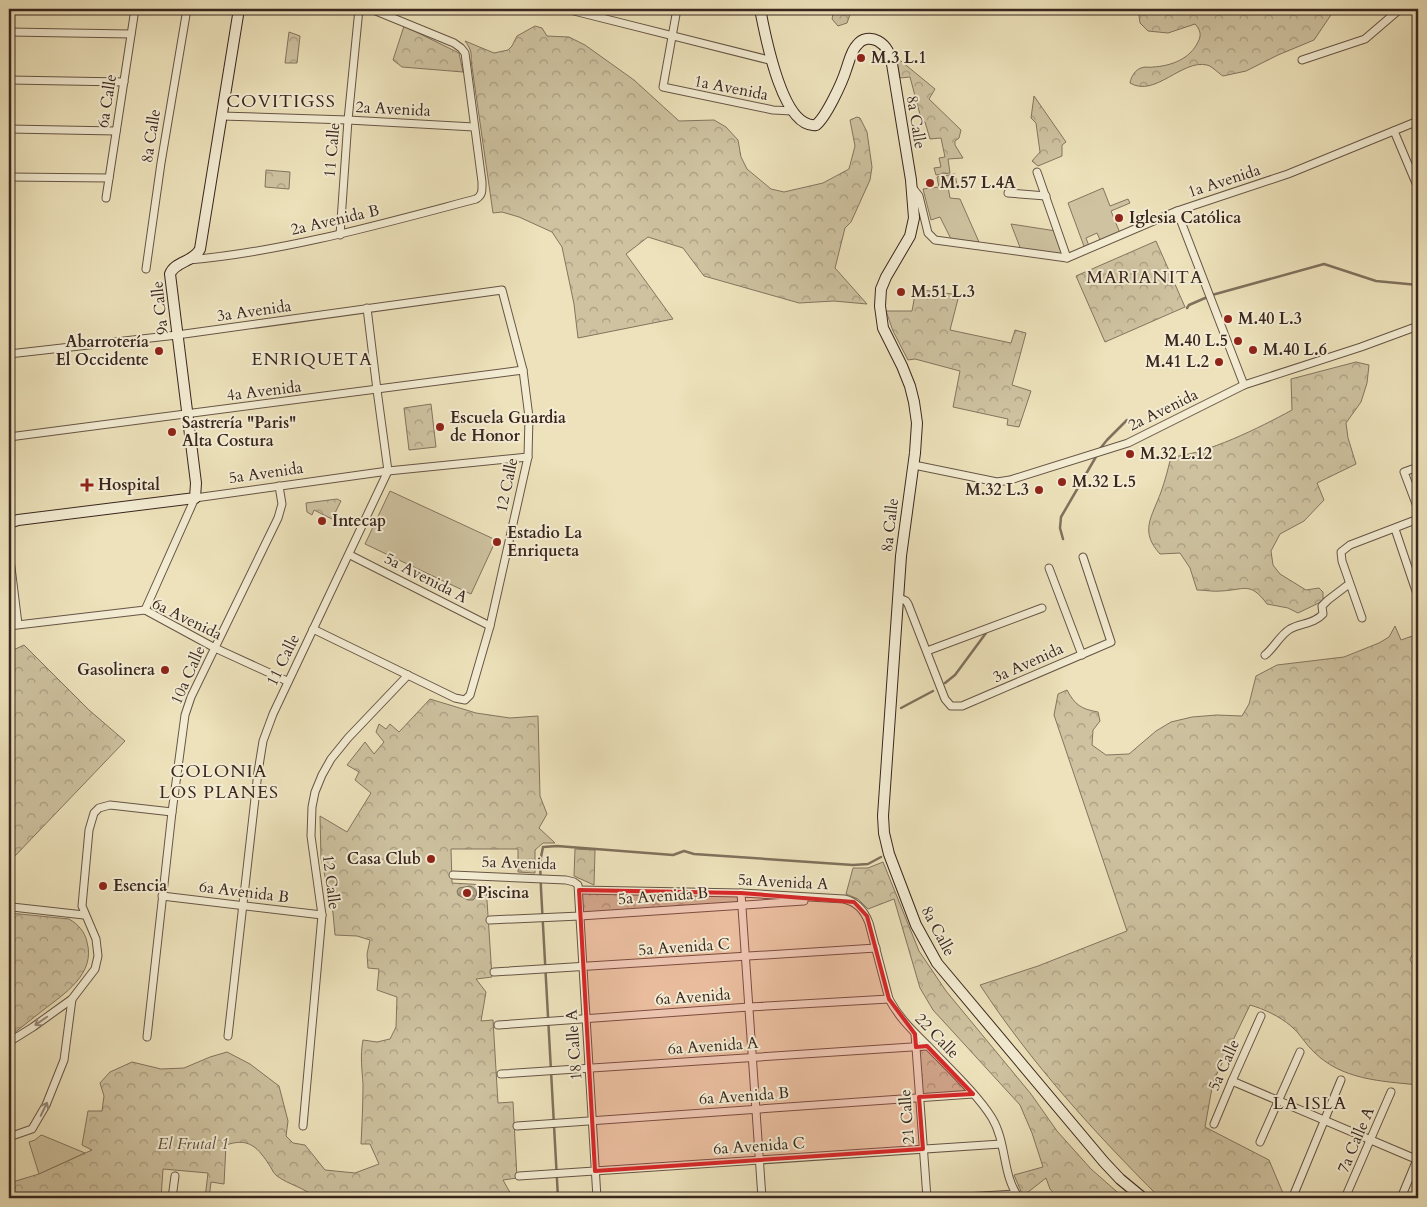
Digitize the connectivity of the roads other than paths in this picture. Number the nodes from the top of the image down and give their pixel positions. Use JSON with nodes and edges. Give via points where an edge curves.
{"nodes":[{"id":1,"x":135,"y":9,"type":"edge"},
{"id":2,"x":187,"y":9,"type":"edge"},
{"id":3,"x":239,"y":9,"type":"edge"},
{"id":4,"x":359,"y":9,"type":"edge"},
{"id":5,"x":371,"y":9,"type":"edge"},
{"id":6,"x":566,"y":9,"type":"edge"},
{"id":7,"x":677,"y":9,"type":"edge"},
{"id":8,"x":760,"y":9,"type":"edge"},
{"id":9,"x":1400,"y":9,"type":"edge"},
{"id":10,"x":9,"y":32,"type":"edge"},
{"id":11,"x":131,"y":34,"type":"junction"},
{"id":12,"x":672,"y":35,"type":"junction"},
{"id":13,"x":1302,"y":60,"type":"dead end"},
{"id":14,"x":773,"y":61,"type":"junction"},
{"id":15,"x":9,"y":80,"type":"edge"},
{"id":16,"x":124,"y":82,"type":"junction"},
{"id":17,"x":792,"y":110,"type":"junction"},
{"id":18,"x":221,"y":116,"type":"junction"},
{"id":19,"x":348,"y":120,"type":"junction"},
{"id":20,"x":1418,"y":121,"type":"edge"},
{"id":21,"x":474,"y":127,"type":"junction"},
{"id":22,"x":9,"y":130,"type":"edge"},
{"id":23,"x":116,"y":131,"type":"junction"},
{"id":24,"x":1394,"y":131,"type":"junction"},
{"id":25,"x":1038,"y":172,"type":"dead end"},
{"id":26,"x":9,"y":177,"type":"edge"},
{"id":27,"x":108,"y":178,"type":"junction"},
{"id":28,"x":912,"y":187,"type":"junction"},
{"id":29,"x":1418,"y":188,"type":"edge"},
{"id":30,"x":1008,"y":193,"type":"dead end"},
{"id":31,"x":1046,"y":196,"type":"junction"},
{"id":32,"x":106,"y":198,"type":"dead end"},
{"id":33,"x":1177,"y":211,"type":"junction"},
{"id":34,"x":340,"y":235,"type":"junction"},
{"id":35,"x":1067,"y":258,"type":"junction"},
{"id":36,"x":189,"y":260,"type":"junction"},
{"id":37,"x":146,"y":268,"type":"dead end"},
{"id":38,"x":502,"y":290,"type":"joint"},
{"id":39,"x":367,"y":308,"type":"junction"},
{"id":40,"x":1418,"y":326,"type":"edge"},
{"id":41,"x":177,"y":335,"type":"junction"},
{"id":42,"x":9,"y":354,"type":"edge"},
{"id":43,"x":523,"y":370,"type":"junction"},
{"id":44,"x":1244,"y":385,"type":"junction"},
{"id":45,"x":376,"y":390,"type":"junction"},
{"id":46,"x":188,"y":414,"type":"junction"},
{"id":47,"x":9,"y":437,"type":"edge"},
{"id":48,"x":528,"y":457,"type":"junction"},
{"id":49,"x":914,"y":465,"type":"junction"},
{"id":50,"x":1418,"y":467,"type":"edge"},
{"id":51,"x":388,"y":471,"type":"junction"},
{"id":52,"x":279,"y":486,"type":"junction"},
{"id":53,"x":195,"y":498,"type":"junction"},
{"id":54,"x":1418,"y":510,"type":"edge"},
{"id":55,"x":1418,"y":519,"type":"edge"},
{"id":56,"x":9,"y":523,"type":"edge"},
{"id":57,"x":1395,"y":528,"type":"junction"},
{"id":58,"x":9,"y":551,"type":"edge"},
{"id":59,"x":350,"y":555,"type":"junction"},
{"id":60,"x":1083,"y":557,"type":"dead end"},
{"id":61,"x":1048,"y":568,"type":"dead end"},
{"id":62,"x":1350,"y":584,"type":"junction"},
{"id":63,"x":1418,"y":597,"type":"edge"},
{"id":64,"x":899,"y":598,"type":"junction"},
{"id":65,"x":1042,"y":608,"type":"dead end"},
{"id":66,"x":145,"y":610,"type":"junction"},
{"id":67,"x":1362,"y":618,"type":"dead end"},
{"id":68,"x":18,"y":624,"type":"junction"},
{"id":69,"x":9,"y":626,"type":"edge"},
{"id":70,"x":490,"y":626,"type":"junction"},
{"id":71,"x":313,"y":629,"type":"junction"},
{"id":72,"x":215,"y":648,"type":"junction"},
{"id":73,"x":927,"y":651,"type":"junction"},
{"id":74,"x":1082,"y":655,"type":"junction"},
{"id":75,"x":1264,"y":655,"type":"dead end"},
{"id":76,"x":408,"y":675,"type":"junction"},
{"id":77,"x":287,"y":681,"type":"junction"},
{"id":78,"x":172,"y":812,"type":"junction"},
{"id":79,"x":453,"y":875,"type":"dead end"},
{"id":80,"x":579,"y":890,"type":"junction"},
{"id":81,"x":740,"y":894,"type":"junction"},
{"id":82,"x":162,"y":896,"type":"junction"},
{"id":83,"x":837,"y":898,"type":"junction"},
{"id":84,"x":741,"y":905,"type":"junction"},
{"id":85,"x":242,"y":906,"type":"junction"},
{"id":86,"x":12,"y":907,"type":"dead end"},
{"id":87,"x":84,"y":914,"type":"junction"},
{"id":88,"x":322,"y":914,"type":"junction"},
{"id":89,"x":580,"y":916,"type":"junction"},
{"id":90,"x":490,"y":920,"type":"dead end"},
{"id":91,"x":876,"y":948,"type":"junction"},
{"id":92,"x":745,"y":957,"type":"junction"},
{"id":93,"x":583,"y":967,"type":"junction"},
{"id":94,"x":494,"y":972,"type":"dead end"},
{"id":95,"x":72,"y":999,"type":"junction"},
{"id":96,"x":889,"y":999,"type":"junction"},
{"id":97,"x":748,"y":1007,"type":"junction"},
{"id":98,"x":1261,"y":1016,"type":"dead end"},
{"id":99,"x":586,"y":1018,"type":"junction"},
{"id":100,"x":498,"y":1024,"type":"dead end"},
{"id":101,"x":915,"y":1034,"type":"junction"},
{"id":102,"x":228,"y":1036,"type":"dead end"},
{"id":103,"x":146,"y":1037,"type":"dead end"},
{"id":104,"x":9,"y":1042,"type":"edge"},
{"id":105,"x":927,"y":1046,"type":"junction"},
{"id":106,"x":916,"y":1047,"type":"junction"},
{"id":107,"x":1300,"y":1052,"type":"dead end"},
{"id":108,"x":752,"y":1058,"type":"junction"},
{"id":109,"x":589,"y":1069,"type":"junction"},
{"id":110,"x":501,"y":1074,"type":"dead end"},
{"id":111,"x":1341,"y":1080,"type":"dead end"},
{"id":112,"x":1232,"y":1081,"type":"junction"},
{"id":113,"x":1391,"y":1092,"type":"dead end"},
{"id":114,"x":973,"y":1094,"type":"junction"},
{"id":115,"x":919,"y":1097,"type":"junction"},
{"id":116,"x":1278,"y":1101,"type":"junction"},
{"id":117,"x":756,"y":1109,"type":"junction"},
{"id":118,"x":592,"y":1120,"type":"junction"},
{"id":119,"x":1324,"y":1120,"type":"junction"},
{"id":120,"x":1214,"y":1124,"type":"dead end"},
{"id":121,"x":303,"y":1126,"type":"dead end"},
{"id":122,"x":517,"y":1126,"type":"dead end"},
{"id":123,"x":9,"y":1137,"type":"edge"},
{"id":124,"x":1371,"y":1140,"type":"junction"},
{"id":125,"x":1260,"y":1142,"type":"dead end"},
{"id":126,"x":1001,"y":1144,"type":"junction"},
{"id":127,"x":923,"y":1149,"type":"junction"},
{"id":128,"x":759,"y":1159,"type":"junction"},
{"id":129,"x":1418,"y":1159,"type":"edge"},
{"id":130,"x":595,"y":1170,"type":"junction"},
{"id":131,"x":175,"y":1176,"type":"dead end"},
{"id":132,"x":520,"y":1176,"type":"dead end"},
{"id":133,"x":1294,"y":1194,"type":"dead end"},
{"id":134,"x":1017,"y":1196,"type":"edge"},
{"id":135,"x":172,"y":1198,"type":"edge"},
{"id":136,"x":597,"y":1198,"type":"edge"},
{"id":137,"x":762,"y":1198,"type":"edge"},
{"id":138,"x":927,"y":1198,"type":"edge"},
{"id":139,"x":947,"y":1198,"type":"edge"},
{"id":140,"x":1143,"y":1198,"type":"edge"},
{"id":141,"x":1346,"y":1198,"type":"edge"},
{"id":142,"x":1401,"y":1198,"type":"edge"}],
"edges":[{"from":1,"to":11,"type":"street","name":"6a Calle"},
{"from":2,"to":37,"type":"street","name":"8a Calle"},
{"from":3,"to":18,"type":"main road","name":"9a Calle"},
{"from":4,"to":19,"type":"street","name":"11 Calle"},
{"from":5,"to":21,"type":"street","via":[[459,46],[465,53]]},
{"from":6,"to":12,"type":"street"},
{"from":7,"to":12,"type":"street"},
{"from":8,"to":14,"type":"main road","name":"8a Calle"},
{"from":9,"to":13,"type":"street","via":[[1365,39]]},
{"from":10,"to":11,"type":"street"},
{"from":11,"to":16,"type":"street","name":"6a Calle"},
{"from":12,"to":14,"type":"street"},
{"from":12,"to":17,"type":"street","name":"1a Avenida","via":[[664,88],[773,110]]},
{"from":14,"to":17,"type":"main road","name":"8a Calle"},
{"from":15,"to":16,"type":"street"},
{"from":16,"to":23,"type":"street","name":"6a Calle"},
{"from":17,"to":28,"type":"main road","name":"8a Calle","via":[[800,121],[817,124],[838,88],[856,46],[868,39],[878,41],[888,50],[891,59]]},
{"from":18,"to":19,"type":"street","name":"2a Avenida"},
{"from":18,"to":36,"type":"main road","name":"9a Calle","via":[[201,243],[198,254]]},
{"from":19,"to":21,"type":"street","name":"2a Avenida"},
{"from":19,"to":34,"type":"street","name":"11 Calle"},
{"from":20,"to":24,"type":"street","name":"1a Avenida"},
{"from":21,"to":34,"type":"street","name":"2a Avenida B","via":[[482,192],[476,199]]},
{"from":22,"to":23,"type":"street"},
{"from":23,"to":27,"type":"street","name":"6a Calle"},
{"from":24,"to":29,"type":"street"},
{"from":24,"to":33,"type":"street","name":"1a Avenida","via":[[1288,174]]},
{"from":25,"to":31,"type":"street"},
{"from":26,"to":27,"type":"street"},
{"from":27,"to":32,"type":"street","name":"6a Calle"},
{"from":28,"to":35,"type":"street","via":[[919,196],[928,234],[934,240]]},
{"from":28,"to":49,"type":"main road","name":"8a Calle","via":[[912,230],[886,277],[880,306],[883,328],[902,366],[914,402],[917,429]]},
{"from":30,"to":31,"type":"street"},
{"from":31,"to":35,"type":"street"},
{"from":33,"to":35,"type":"street","name":"1a Avenida"},
{"from":33,"to":44,"type":"street"},
{"from":34,"to":36,"type":"street","name":"2a Avenida B","via":[[249,253]]},
{"from":36,"to":41,"type":"main road","name":"9a Calle","via":[[170,274]]},
{"from":38,"to":39,"type":"street","name":"3a Avenida"},
{"from":38,"to":43,"type":"street","name":"12 Calle"},
{"from":39,"to":41,"type":"street","name":"3a Avenida"},
{"from":39,"to":45,"type":"street"},
{"from":40,"to":44,"type":"street","name":"2a Avenida"},
{"from":41,"to":42,"type":"street","name":"3a Avenida"},
{"from":41,"to":46,"type":"main road","name":"9a Calle"},
{"from":43,"to":45,"type":"street","name":"4a Avenida"},
{"from":43,"to":48,"type":"street","name":"12 Calle","via":[[529,417]]},
{"from":44,"to":49,"type":"street","name":"2a Avenida","via":[[1128,443],[999,482]]},
{"from":45,"to":46,"type":"street","name":"4a Avenida"},
{"from":45,"to":51,"type":"street"},
{"from":46,"to":47,"type":"street","name":"4a Avenida"},
{"from":46,"to":53,"type":"main road","name":"9a Calle"},
{"from":48,"to":51,"type":"street","name":"5a Avenida"},
{"from":48,"to":70,"type":"street","name":"12 Calle"},
{"from":49,"to":64,"type":"main road","name":"8a Calle"},
{"from":50,"to":54,"type":"street","via":[[1404,472]]},
{"from":51,"to":52,"type":"street","name":"5a Avenida"},
{"from":51,"to":59,"type":"street","name":"11 Calle"},
{"from":52,"to":53,"type":"street","name":"5a Avenida"},
{"from":52,"to":72,"type":"street","name":"10a Calle","via":[[280,513]]},
{"from":53,"to":56,"type":"main road","name":"5a Avenida"},
{"from":53,"to":66,"type":"street","name":"9a Calle"},
{"from":55,"to":57,"type":"street"},
{"from":57,"to":62,"type":"street","via":[[1350,545],[1341,552]]},
{"from":57,"to":63,"type":"street"},
{"from":58,"to":68,"type":"street"},
{"from":59,"to":70,"type":"street","name":"5a Avenida A"},
{"from":59,"to":71,"type":"street","name":"11 Calle"},
{"from":60,"to":74,"type":"street","name":"3a Avenida","via":[[1111,642]]},
{"from":61,"to":74,"type":"street"},
{"from":62,"to":67,"type":"street"},
{"from":62,"to":75,"type":"street","via":[[1322,606],[1323,614],[1289,629]]},
{"from":64,"to":73,"type":"street","via":[[908,604]]},
{"from":64,"to":140,"type":"main road","name":"8a Calle","via":[[884,826],[889,854],[916,925],[936,963],[955,987],[1104,1162]]},
{"from":65,"to":73,"type":"street"},
{"from":66,"to":68,"type":"street","name":"6a Avenida"},
{"from":66,"to":72,"type":"street","name":"6a Avenida"},
{"from":68,"to":69,"type":"street","name":"6a Avenida"},
{"from":70,"to":76,"type":"street","name":"12 Calle","via":[[470,696],[464,700]]},
{"from":71,"to":76,"type":"street"},
{"from":71,"to":77,"type":"street","name":"11 Calle"},
{"from":72,"to":77,"type":"street","name":"6a Avenida"},
{"from":72,"to":78,"type":"street","name":"10a Calle","via":[[185,715]]},
{"from":73,"to":74,"type":"street","name":"3a Avenida","via":[[943,696],[954,706],[970,704]]},
{"from":76,"to":88,"type":"street","name":"12 Calle","via":[[330,759],[315,792],[311,836]]},
{"from":77,"to":85,"type":"street","name":"11 Calle","via":[[263,741]]},
{"from":78,"to":82,"type":"street","name":"10a Calle"},
{"from":78,"to":87,"type":"street","via":[[110,805],[97,810],[89,830],[82,901]]},
{"from":79,"to":80,"type":"street","name":"5a Avenida","via":[[572,881]]},
{"from":80,"to":81,"type":"street","name":"5a Avenida A"},
{"from":80,"to":89,"type":"street","name":"18 Calle A"},
{"from":81,"to":83,"type":"street","name":"5a Avenida A"},
{"from":81,"to":84,"type":"street"},
{"from":82,"to":85,"type":"street","name":"6a Avenida B"},
{"from":82,"to":103,"type":"street","name":"10a Calle"},
{"from":83,"to":84,"type":"street","name":"5a Avenida B"},
{"from":83,"to":91,"type":"street","name":"22 Calle","via":[[854,902],[864,911]]},
{"from":84,"to":89,"type":"street","name":"5a Avenida B"},
{"from":84,"to":92,"type":"street"},
{"from":85,"to":88,"type":"street","name":"6a Avenida B"},
{"from":85,"to":102,"type":"street","name":"11 Calle"},
{"from":86,"to":87,"type":"street"},
{"from":87,"to":95,"type":"street","via":[[96,938],[97,963],[93,974]]},
{"from":88,"to":121,"type":"street","name":"12 Calle"},
{"from":89,"to":90,"type":"street","name":"5a Avenida B"},
{"from":89,"to":93,"type":"street","name":"18 Calle A"},
{"from":91,"to":92,"type":"street","name":"5a Avenida C"},
{"from":91,"to":96,"type":"street","name":"22 Calle"},
{"from":92,"to":93,"type":"street","name":"5a Avenida C"},
{"from":92,"to":97,"type":"street"},
{"from":93,"to":94,"type":"street","name":"5a Avenida C"},
{"from":93,"to":99,"type":"street","name":"18 Calle A"},
{"from":95,"to":104,"type":"street","one_way":true},
{"from":123,"to":95,"type":"street","one_way":true,"via":[[32,1129],[46,1105],[64,1060]]},
{"from":96,"to":97,"type":"street","name":"6a Avenida"},
{"from":96,"to":101,"type":"street","name":"22 Calle"},
{"from":97,"to":99,"type":"street","name":"6a Avenida"},
{"from":97,"to":108,"type":"street"},
{"from":98,"to":112,"type":"street","name":"5a Calle"},
{"from":99,"to":100,"type":"street","name":"6a Avenida"},
{"from":99,"to":109,"type":"street","name":"18 Calle A"},
{"from":101,"to":105,"type":"street","name":"22 Calle"},
{"from":101,"to":106,"type":"street","name":"21 Calle"},
{"from":105,"to":106,"type":"street","name":"6a Avenida A"},
{"from":105,"to":114,"type":"street","name":"22 Calle"},
{"from":106,"to":108,"type":"street","name":"6a Avenida A"},
{"from":106,"to":115,"type":"street","name":"21 Calle"},
{"from":107,"to":116,"type":"street"},
{"from":108,"to":109,"type":"street","name":"6a Avenida A"},
{"from":108,"to":117,"type":"street"},
{"from":109,"to":110,"type":"street","name":"6a Avenida A"},
{"from":109,"to":118,"type":"street","name":"18 Calle A"},
{"from":111,"to":119,"type":"street"},
{"from":112,"to":116,"type":"street"},
{"from":112,"to":120,"type":"street","name":"5a Calle"},
{"from":113,"to":124,"type":"street","name":"7a Calle A"},
{"from":114,"to":115,"type":"street","name":"6a Avenida B"},
{"from":114,"to":126,"type":"street","name":"22 Calle","via":[[992,1118]]},
{"from":115,"to":117,"type":"street","name":"6a Avenida B"},
{"from":115,"to":127,"type":"street","name":"21 Calle"},
{"from":116,"to":119,"type":"street"},
{"from":116,"to":125,"type":"street"},
{"from":117,"to":118,"type":"street","name":"6a Avenida B"},
{"from":117,"to":128,"type":"street"},
{"from":118,"to":122,"type":"street","name":"6a Avenida B"},
{"from":118,"to":130,"type":"street","name":"18 Calle A"},
{"from":119,"to":124,"type":"street"},
{"from":119,"to":133,"type":"street"},
{"from":124,"to":129,"type":"street"},
{"from":124,"to":141,"type":"street","name":"7a Calle A"},
{"from":126,"to":127,"type":"street","name":"6a Avenida C"},
{"from":126,"to":134,"type":"street","name":"22 Calle","via":[[1008,1176]]},
{"from":127,"to":128,"type":"street","name":"6a Avenida C"},
{"from":127,"to":138,"type":"street","name":"21 Calle"},
{"from":128,"to":130,"type":"street","name":"6a Avenida C"},
{"from":128,"to":137,"type":"street"},
{"from":129,"to":142,"type":"street"},
{"from":130,"to":132,"type":"street","name":"6a Avenida C"},
{"from":130,"to":136,"type":"street","name":"18 Calle A"},
{"from":131,"to":135,"type":"street"},
{"from":134,"to":139,"type":"street"}]}
